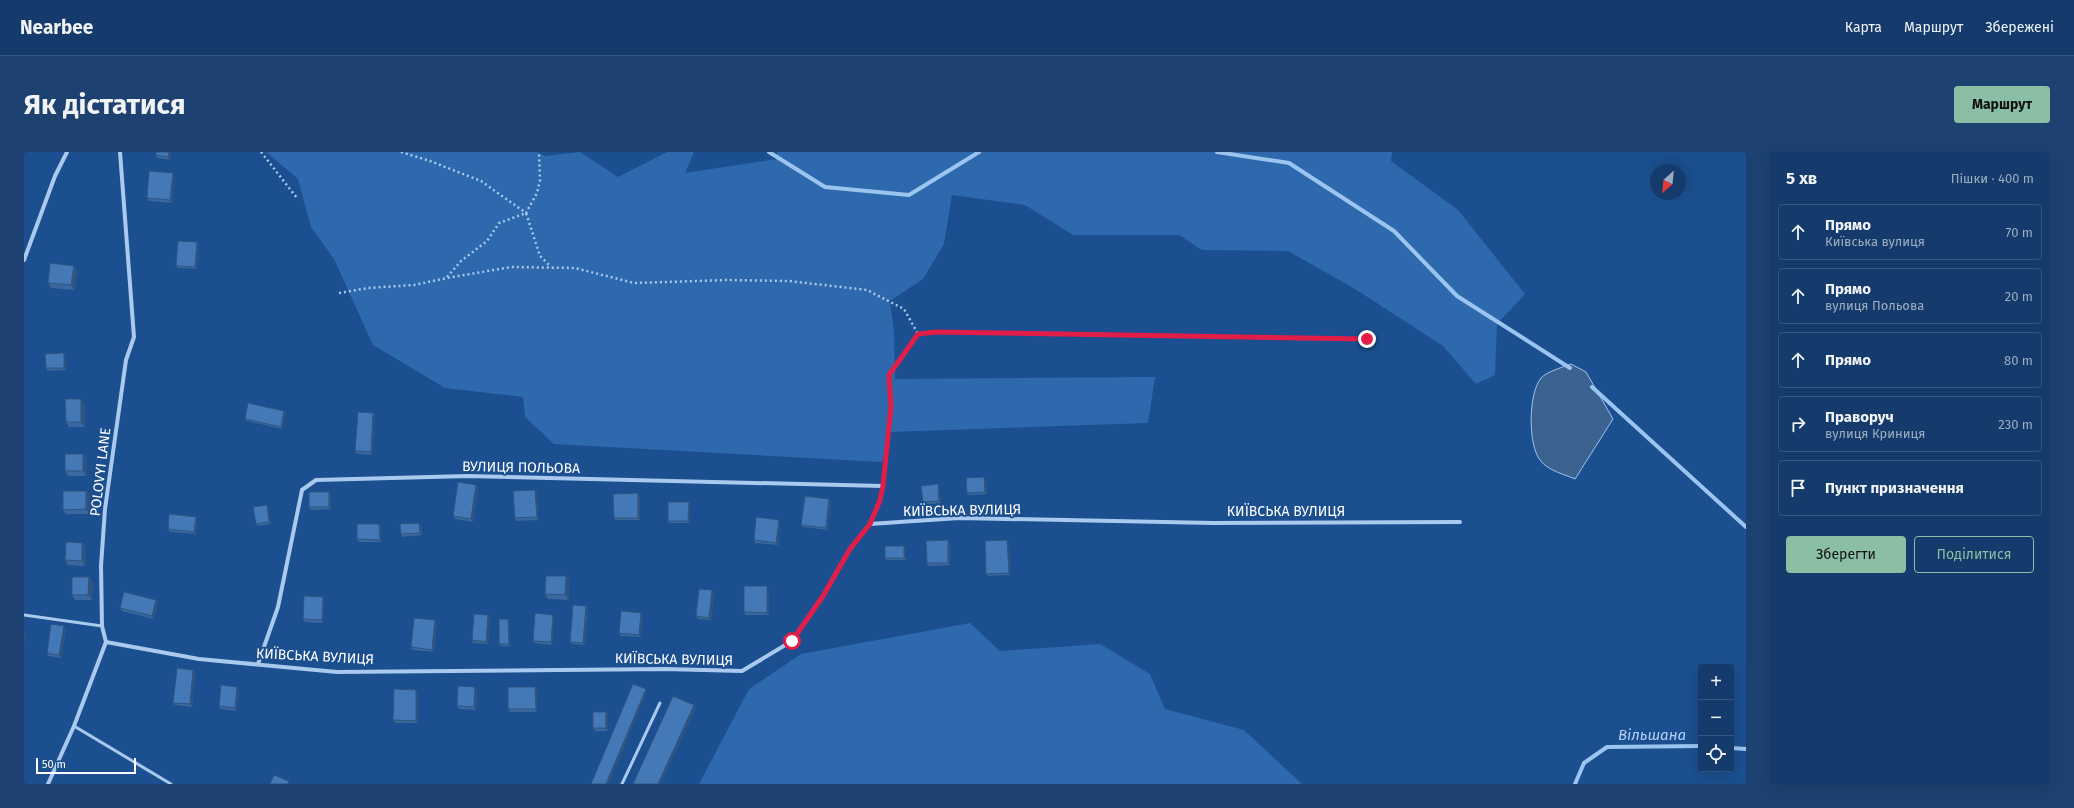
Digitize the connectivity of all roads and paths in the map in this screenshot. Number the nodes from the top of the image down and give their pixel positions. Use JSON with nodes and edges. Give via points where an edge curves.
{"nodes":[{"id":1,"x":67,"y":152,"type":"edge"},
{"id":2,"x":120,"y":152,"type":"edge"},
{"id":3,"x":261,"y":152,"type":"edge"},
{"id":4,"x":402,"y":152,"type":"edge"},
{"id":5,"x":539,"y":152,"type":"edge"},
{"id":6,"x":297,"y":198,"type":"dead end"},
{"id":7,"x":526,"y":213,"type":"junction"},
{"id":8,"x":24,"y":260,"type":"edge"},
{"id":9,"x":552,"y":268,"type":"junction"},
{"id":10,"x":447,"y":278,"type":"junction"},
{"id":11,"x":339,"y":293,"type":"dead end"},
{"id":12,"x":918,"y":334,"type":"junction"},
{"id":13,"x":1367,"y":339,"type":"dead end"},
{"id":14,"x":883,"y":486,"type":"junction"},
{"id":15,"x":1460,"y":522,"type":"dead end"},
{"id":16,"x":870,"y":524,"type":"junction"},
{"id":17,"x":24,"y":614,"type":"edge"},
{"id":18,"x":102,"y":626,"type":"junction"},
{"id":19,"x":106,"y":642,"type":"junction"},
{"id":20,"x":258,"y":664,"type":"junction"},
{"id":21,"x":660,"y":703,"type":"dead end"},
{"id":22,"x":74,"y":726,"type":"junction"},
{"id":23,"x":48,"y":784,"type":"edge"},
{"id":24,"x":171,"y":784,"type":"edge"},
{"id":25,"x":622,"y":784,"type":"edge"}],
"edges":[{"from":1,"to":8,"type":"street","via":[[55,176]]},
{"from":2,"to":18,"type":"street","name":"POLOVYI LANE","via":[[134,337],[126,360],[105,509],[101,566]]},
{"from":3,"to":6,"type":"path"},
{"from":4,"to":7,"type":"path","via":[[481,181]]},
{"from":5,"to":7,"type":"path","via":[[540,180],[537,193]]},
{"from":7,"to":9,"type":"path","via":[[540,256]]},
{"from":7,"to":10,"type":"path","via":[[499,223],[487,241],[461,261]]},
{"from":9,"to":10,"type":"path","via":[[511,267]]},
{"from":9,"to":12,"type":"path","via":[[575,268],[634,282],[790,281],[867,290],[904,309]]},
{"from":10,"to":11,"type":"path","via":[[414,285]]},
{"from":12,"to":13,"type":"path","via":[[936,332]]},
{"from":12,"to":14,"type":"path","via":[[889,375],[891,407]]},
{"from":14,"to":16,"type":"street"},
{"from":14,"to":20,"type":"street","name":"ВУЛИЦЯ ПОЛЬОВА","via":[[468,476],[316,480],[302,490],[278,607]]},
{"from":15,"to":16,"type":"street","name":"КИЇВСЬКА ВУЛИЦЯ","via":[[959,518]]},
{"from":16,"to":20,"type":"street","name":"КИЇВСЬКА ВУЛИЦЯ","via":[[850,549],[823,596],[792,641],[742,671],[665,669],[337,672]]},
{"from":17,"to":18,"type":"lane"},
{"from":18,"to":19,"type":"street","name":"POLOVYI LANE"},
{"from":19,"to":20,"type":"street","name":"КИЇВСЬКА ВУЛИЦЯ","via":[[199,659]]},
{"from":19,"to":22,"type":"street"},
{"from":21,"to":25,"type":"lane"},
{"from":22,"to":23,"type":"street"},
{"from":22,"to":24,"type":"lane"}]}
